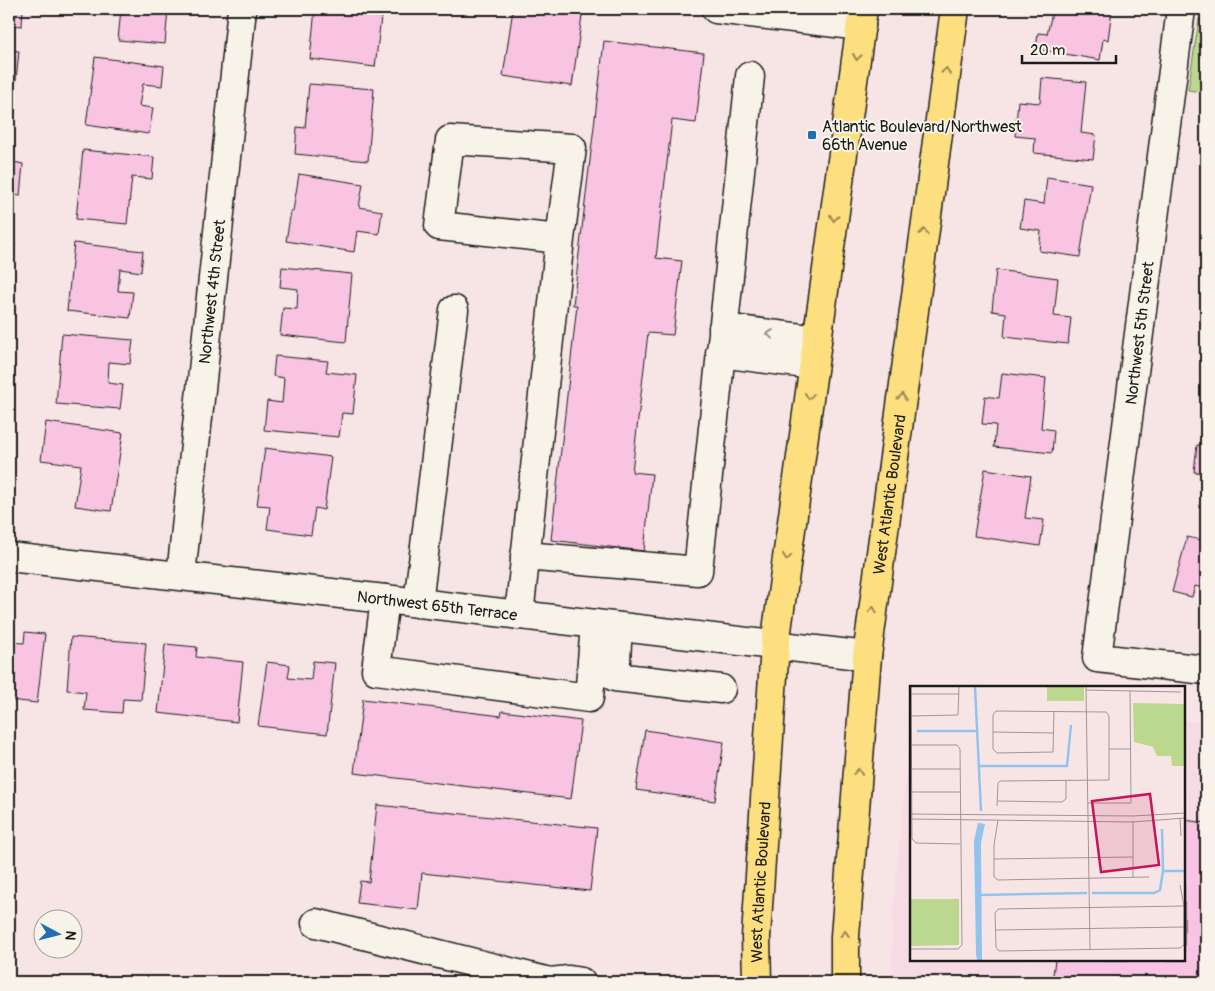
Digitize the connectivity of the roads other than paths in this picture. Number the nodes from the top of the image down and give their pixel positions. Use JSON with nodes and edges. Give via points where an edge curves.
{"nodes":[{"id":1,"x":242,"y":9,"type":"edge"},
{"id":2,"x":716,"y":9,"type":"edge"},
{"id":3,"x":954,"y":9,"type":"edge"},
{"id":4,"x":1182,"y":9,"type":"edge"},
{"id":5,"x":862,"y":18,"type":"edge"},
{"id":6,"x":750,"y":76,"type":"dead end"},
{"id":7,"x":560,"y":239,"type":"junction"},
{"id":8,"x":454,"y":310,"type":"dead end"},
{"id":9,"x":722,"y":341,"type":"junction"},
{"id":10,"x":815,"y":352,"type":"junction"},
{"id":11,"x":9,"y":556,"type":"edge"},
{"id":12,"x":525,"y":556,"type":"junction"},
{"id":13,"x":180,"y":575,"type":"junction"},
{"id":14,"x":385,"y":599,"type":"junction"},
{"id":15,"x":418,"y":603,"type":"junction"},
{"id":16,"x":519,"y":615,"type":"junction"},
{"id":17,"x":606,"y":625,"type":"junction"},
{"id":18,"x":775,"y":645,"type":"junction"},
{"id":19,"x":867,"y":656,"type":"junction"},
{"id":20,"x":1206,"y":670,"type":"edge"},
{"id":21,"x":721,"y":689,"type":"dead end"},
{"id":22,"x":316,"y":923,"type":"dead end"},
{"id":23,"x":550,"y":982,"type":"edge"},
{"id":24,"x":581,"y":982,"type":"edge"},
{"id":25,"x":757,"y":982,"type":"edge"},
{"id":26,"x":845,"y":982,"type":"edge"}],
"edges":[{"from":1,"to":13,"type":"street","name":"Northwest 4th Street"},
{"from":2,"to":5,"type":"street"},
{"from":19,"to":3,"type":"main road","name":"West Atlantic Boulevard","one_way":true},
{"from":4,"to":20,"type":"street","name":"Northwest 5th Street","via":[[1097,658]]},
{"from":5,"to":10,"type":"main road","name":"West Atlantic Boulevard","one_way":true},
{"from":6,"to":9,"type":"street"},
{"from":7,"to":7,"type":"street","via":[[572,148],[450,140],[440,226]]},
{"from":7,"to":12,"type":"street"},
{"from":8,"to":15,"type":"street"},
{"from":9,"to":10,"type":"street"},
{"from":9,"to":12,"type":"street","via":[[698,571]]},
{"from":10,"to":18,"type":"main road","name":"West Atlantic Boulevard","one_way":true},
{"from":11,"to":13,"type":"street","name":"Northwest 65th Terrace"},
{"from":12,"to":16,"type":"street"},
{"from":13,"to":14,"type":"street","name":"Northwest 65th Terrace"},
{"from":14,"to":15,"type":"street","name":"Northwest 65th Terrace"},
{"from":14,"to":17,"type":"street","via":[[376,670],[589,698]]},
{"from":15,"to":16,"type":"street","name":"Northwest 65th Terrace"},
{"from":16,"to":17,"type":"street","name":"Northwest 65th Terrace"},
{"from":17,"to":18,"type":"street","name":"Northwest 65th Terrace"},
{"from":17,"to":21,"type":"street","via":[[615,678]]},
{"from":18,"to":19,"type":"street","name":"Northwest 65th Terrace"},
{"from":18,"to":25,"type":"main road","name":"West Atlantic Boulevard","via":[[756,938]]},
{"from":26,"to":19,"type":"main road","name":"West Atlantic Boulevard","one_way":true,"via":[[844,936]]},
{"from":22,"to":23,"type":"street"},
{"from":23,"to":24,"type":"street"}]}
